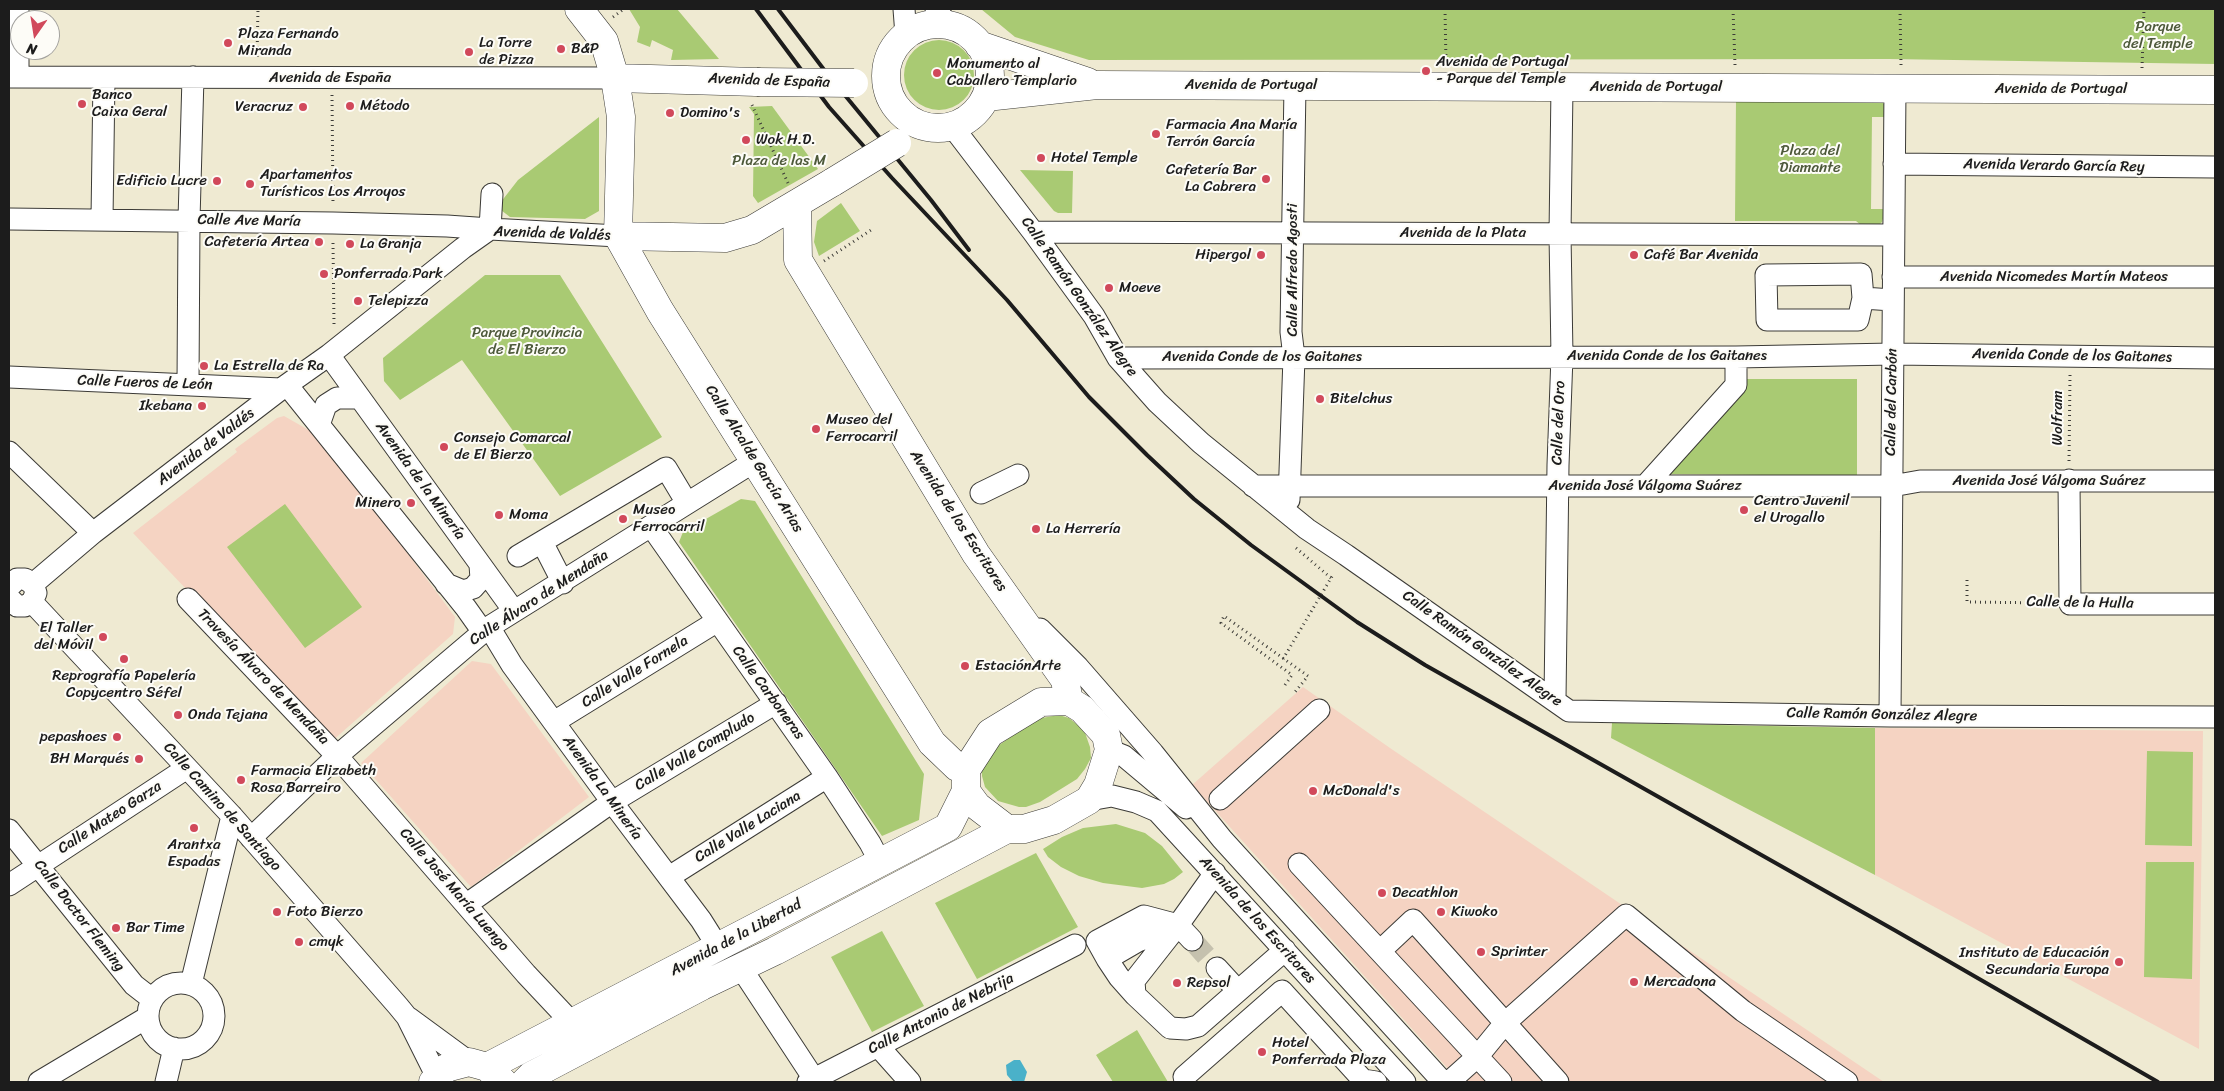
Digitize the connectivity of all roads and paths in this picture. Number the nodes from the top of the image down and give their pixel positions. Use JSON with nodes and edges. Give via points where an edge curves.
{"nodes":[{"id":1,"x":18,"y":9,"type":"edge"},
{"id":2,"x":258,"y":9,"type":"edge"},
{"id":3,"x":579,"y":9,"type":"edge"},
{"id":4,"x":1445,"y":9,"type":"edge"},
{"id":5,"x":1733,"y":9,"type":"edge"},
{"id":6,"x":1900,"y":9,"type":"edge"},
{"id":7,"x":2144,"y":9,"type":"edge"},
{"id":8,"x":942,"y":17,"type":"edge"},
{"id":9,"x":905,"y":22,"type":"edge"},
{"id":10,"x":604,"y":41,"type":"junction"},
{"id":11,"x":979,"y":45,"type":"junction"},
{"id":12,"x":886,"y":76,"type":"junction"},
{"id":13,"x":13,"y":77,"type":"edge"},
{"id":14,"x":104,"y":78,"type":"junction"},
{"id":15,"x":193,"y":78,"type":"junction"},
{"id":16,"x":257,"y":78,"type":"junction"},
{"id":17,"x":615,"y":78,"type":"junction"},
{"id":18,"x":651,"y":78,"type":"junction"},
{"id":19,"x":749,"y":81,"type":"junction"},
{"id":20,"x":1097,"y":85,"type":"junction"},
{"id":21,"x":1295,"y":86,"type":"junction"},
{"id":22,"x":1447,"y":86,"type":"junction"},
{"id":23,"x":1562,"y":87,"type":"junction"},
{"id":24,"x":1735,"y":88,"type":"junction"},
{"id":25,"x":1898,"y":89,"type":"junction"},
{"id":26,"x":2141,"y":90,"type":"junction"},
{"id":27,"x":2215,"y":90,"type":"edge"},
{"id":28,"x":986,"y":97,"type":"junction"},
{"id":29,"x":621,"y":117,"type":"junction"},
{"id":30,"x":921,"y":125,"type":"junction"},
{"id":31,"x":952,"y":126,"type":"junction"},
{"id":32,"x":1894,"y":164,"type":"junction"},
{"id":33,"x":2215,"y":167,"type":"edge"},
{"id":34,"x":492,"y":194,"type":"dead end"},
{"id":35,"x":797,"y":204,"type":"junction"},
{"id":36,"x":9,"y":219,"type":"edge"},
{"id":37,"x":102,"y":219,"type":"junction"},
{"id":38,"x":189,"y":220,"type":"junction"},
{"id":39,"x":490,"y":229,"type":"junction"},
{"id":40,"x":871,"y":230,"type":"dead end"},
{"id":41,"x":1033,"y":232,"type":"junction"},
{"id":42,"x":1293,"y":233,"type":"junction"},
{"id":43,"x":1560,"y":234,"type":"junction"},
{"id":44,"x":1893,"y":235,"type":"junction"},
{"id":45,"x":618,"y":236,"type":"junction"},
{"id":46,"x":806,"y":272,"type":"junction"},
{"id":47,"x":1893,"y":277,"type":"junction"},
{"id":48,"x":2215,"y":277,"type":"edge"},
{"id":49,"x":1863,"y":298,"type":"junction"},
{"id":50,"x":1892,"y":300,"type":"junction"},
{"id":51,"x":1893,"y":354,"type":"junction"},
{"id":52,"x":329,"y":356,"type":"junction"},
{"id":53,"x":1562,"y":356,"type":"junction"},
{"id":54,"x":1294,"y":357,"type":"junction"},
{"id":55,"x":1736,"y":357,"type":"junction"},
{"id":56,"x":2070,"y":357,"type":"junction"},
{"id":57,"x":1118,"y":358,"type":"junction"},
{"id":58,"x":2215,"y":358,"type":"edge"},
{"id":59,"x":9,"y":377,"type":"edge"},
{"id":60,"x":188,"y":385,"type":"junction"},
{"id":61,"x":284,"y":387,"type":"junction"},
{"id":62,"x":360,"y":398,"type":"junction"},
{"id":63,"x":319,"y":425,"type":"junction"},
{"id":64,"x":9,"y":452,"type":"edge"},
{"id":65,"x":755,"y":461,"type":"junction"},
{"id":66,"x":1018,"y":475,"type":"dead end"},
{"id":67,"x":2069,"y":480,"type":"junction"},
{"id":68,"x":2215,"y":481,"type":"edge"},
{"id":69,"x":1254,"y":486,"type":"junction"},
{"id":70,"x":1289,"y":486,"type":"junction"},
{"id":71,"x":1557,"y":486,"type":"junction"},
{"id":72,"x":1645,"y":486,"type":"junction"},
{"id":73,"x":1892,"y":486,"type":"junction"},
{"id":74,"x":981,"y":494,"type":"dead end"},
{"id":75,"x":687,"y":503,"type":"junction"},
{"id":76,"x":1289,"y":515,"type":"junction"},
{"id":77,"x":651,"y":526,"type":"junction"},
{"id":78,"x":93,"y":533,"type":"junction"},
{"id":79,"x":542,"y":542,"type":"junction"},
{"id":80,"x":1293,"y":546,"type":"dead end"},
{"id":81,"x":518,"y":556,"type":"dead end"},
{"id":82,"x":480,"y":565,"type":"junction"},
{"id":83,"x":1334,"y":573,"type":"dead end"},
{"id":84,"x":1331,"y":578,"type":"junction"},
{"id":85,"x":1967,"y":580,"type":"dead end"},
{"id":86,"x":563,"y":583,"type":"junction"},
{"id":87,"x":446,"y":584,"type":"junction"},
{"id":88,"x":15,"y":592,"type":"edge"},
{"id":89,"x":1008,"y":598,"type":"junction"},
{"id":90,"x":188,"y":599,"type":"dead end"},
{"id":91,"x":2070,"y":604,"type":"junction"},
{"id":92,"x":2215,"y":604,"type":"edge"},
{"id":93,"x":514,"y":611,"type":"junction"},
{"id":94,"x":716,"y":622,"type":"junction"},
{"id":95,"x":486,"y":630,"type":"junction"},
{"id":96,"x":1283,"y":659,"type":"junction"},
{"id":97,"x":1285,"y":684,"type":"dead end"},
{"id":98,"x":1295,"y":692,"type":"dead end"},
{"id":99,"x":1555,"y":699,"type":"junction"},
{"id":100,"x":1069,"y":701,"type":"junction"},
{"id":101,"x":776,"y":702,"type":"junction"},
{"id":102,"x":1319,"y":710,"type":"dead end"},
{"id":103,"x":1890,"y":716,"type":"junction"},
{"id":104,"x":2215,"y":717,"type":"edge"},
{"id":105,"x":554,"y":722,"type":"junction"},
{"id":106,"x":1108,"y":750,"type":"junction"},
{"id":107,"x":338,"y":756,"type":"junction"},
{"id":108,"x":187,"y":768,"type":"junction"},
{"id":109,"x":827,"y":777,"type":"junction"},
{"id":110,"x":966,"y":780,"type":"junction"},
{"id":111,"x":1220,"y":799,"type":"dead end"},
{"id":112,"x":1089,"y":800,"type":"junction"},
{"id":113,"x":612,"y":802,"type":"junction"},
{"id":114,"x":232,"y":816,"type":"junction"},
{"id":115,"x":1007,"y":829,"type":"junction"},
{"id":116,"x":9,"y":830,"type":"edge"},
{"id":117,"x":251,"y":838,"type":"junction"},
{"id":118,"x":1222,"y":838,"type":"junction"},
{"id":119,"x":880,"y":862,"type":"junction"},
{"id":120,"x":39,"y":864,"type":"junction"},
{"id":121,"x":1299,"y":864,"type":"dead end"},
{"id":122,"x":1215,"y":873,"type":"junction"},
{"id":123,"x":669,"y":877,"type":"junction"},
{"id":124,"x":9,"y":886,"type":"edge"},
{"id":125,"x":467,"y":904,"type":"junction"},
{"id":126,"x":1185,"y":932,"type":"junction"},
{"id":127,"x":1075,"y":945,"type":"dead end"},
{"id":128,"x":718,"y":947,"type":"junction"},
{"id":129,"x":1285,"y":950,"type":"junction"},
{"id":130,"x":1380,"y":951,"type":"junction"},
{"id":131,"x":741,"y":968,"type":"junction"},
{"id":132,"x":1217,"y":968,"type":"tunnel mouth"},
{"id":133,"x":191,"y":984,"type":"junction"},
{"id":134,"x":1238,"y":991,"type":"junction"},
{"id":135,"x":1135,"y":995,"type":"junction"},
{"id":136,"x":150,"y":1008,"type":"junction"},
{"id":137,"x":407,"y":1017,"type":"junction"},
{"id":138,"x":573,"y":1024,"type":"junction"},
{"id":139,"x":1505,"y":1024,"type":"junction"},
{"id":140,"x":878,"y":1046,"type":"junction"},
{"id":141,"x":174,"y":1048,"type":"junction"},
{"id":142,"x":1478,"y":1056,"type":"junction"},
{"id":143,"x":486,"y":1071,"type":"edge"},
{"id":144,"x":1184,"y":1077,"type":"dead end"},
{"id":145,"x":435,"y":1080,"type":"edge"},
{"id":146,"x":811,"y":1081,"type":"edge"},
{"id":147,"x":40,"y":1082,"type":"edge"},
{"id":148,"x":166,"y":1082,"type":"edge"},
{"id":149,"x":525,"y":1082,"type":"edge"},
{"id":150,"x":910,"y":1082,"type":"edge"},
{"id":151,"x":1376,"y":1082,"type":"edge"},
{"id":152,"x":1398,"y":1082,"type":"edge"},
{"id":153,"x":1443,"y":1082,"type":"edge"},
{"id":154,"x":1449,"y":1082,"type":"edge"},
{"id":155,"x":1501,"y":1082,"type":"edge"},
{"id":156,"x":1558,"y":1082,"type":"edge"},
{"id":157,"x":1847,"y":1082,"type":"edge"}],
"edges":[{"from":1,"to":13,"type":"street"},
{"from":2,"to":16,"type":"path"},
{"from":3,"to":10,"type":"main road"},
{"from":4,"to":22,"type":"path"},
{"from":5,"to":24,"type":"path"},
{"from":6,"to":25,"type":"path"},
{"from":7,"to":26,"type":"path"},
{"from":8,"to":9,"type":"main road","via":[[934,25],[919,28]]},
{"from":8,"to":11,"type":"main road"},
{"from":9,"to":12,"type":"main road","via":[[888,60]]},
{"from":10,"to":17,"type":"main road"},
{"from":10,"to":18,"type":"main road","name":"Avenida de España","via":[[628,64]]},
{"from":11,"to":20,"type":"main road","name":"Avenida de Portugal"},
{"from":11,"to":28,"type":"main road","via":[[990,70]]},
{"from":12,"to":19,"type":"main road","name":"Avenida de España","bridge":true,"via":[[854,83]]},
{"from":12,"to":30,"type":"main road","via":[[888,92],[895,106],[906,118]]},
{"from":13,"to":14,"type":"street","name":"Avenida de España"},
{"from":14,"to":15,"type":"street","name":"Avenida de España"},
{"from":14,"to":37,"type":"street"},
{"from":15,"to":16,"type":"street","name":"Avenida de España"},
{"from":15,"to":38,"type":"street"},
{"from":16,"to":17,"type":"street","name":"Avenida de España"},
{"from":17,"to":18,"type":"main road","name":"Avenida de España"},
{"from":17,"to":29,"type":"main road"},
{"from":18,"to":19,"type":"main road","name":"Avenida de España"},
{"from":18,"to":29,"type":"main road","via":[[633,96]]},
{"from":19,"to":35,"type":"path"},
{"from":20,"to":21,"type":"main road","name":"Avenida de Portugal"},
{"from":20,"to":28,"type":"main road","name":"Avenida de Portugal"},
{"from":21,"to":22,"type":"main road","name":"Avenida de Portugal"},
{"from":21,"to":42,"type":"street","name":"Calle Alfredo Agosti"},
{"from":22,"to":23,"type":"main road","name":"Avenida de Portugal"},
{"from":23,"to":24,"type":"main road","name":"Avenida de Portugal"},
{"from":23,"to":43,"type":"street","name":"Calle del Oro"},
{"from":24,"to":25,"type":"main road","name":"Avenida de Portugal"},
{"from":25,"to":26,"type":"main road","name":"Avenida de Portugal"},
{"from":25,"to":32,"type":"street","name":"Calle del Carbón"},
{"from":26,"to":27,"type":"main road","name":"Avenida de Portugal"},
{"from":28,"to":31,"type":"main road","via":[[978,110]]},
{"from":29,"to":45,"type":"main road"},
{"from":30,"to":31,"type":"main road","via":[[936,128]]},
{"from":30,"to":35,"type":"main road","name":"Avenida de Valdés","bridge":true},
{"from":31,"to":41,"type":"street","name":"Calle Ramón González Alegre"},
{"from":32,"to":33,"type":"street","name":"Avenida Verardo García Rey"},
{"from":32,"to":44,"type":"street","name":"Calle del Carbón"},
{"from":34,"to":39,"type":"street"},
{"from":35,"to":45,"type":"main road","name":"Avenida de Valdés","via":[[752,230],[725,238]]},
{"from":35,"to":46,"type":"main road","name":"Avenida de los Escritores","via":[[798,260]]},
{"from":36,"to":37,"type":"street","name":"Calle Ave María"},
{"from":37,"to":38,"type":"street","name":"Calle Ave María"},
{"from":38,"to":39,"type":"street","name":"Calle Ave María"},
{"from":38,"to":60,"type":"street"},
{"from":39,"to":45,"type":"street","name":"Avenida de Valdés"},
{"from":39,"to":52,"type":"street","name":"Avenida de Valdés"},
{"from":40,"to":46,"type":"path"},
{"from":41,"to":42,"type":"street","name":"Avenida de la Plata"},
{"from":41,"to":57,"type":"street","name":"Calle Ramón González Alegre","via":[[1094,316]]},
{"from":42,"to":43,"type":"street","name":"Avenida de la Plata"},
{"from":42,"to":54,"type":"street","name":"Calle Alfredo Agosti","via":[[1291,332]]},
{"from":43,"to":44,"type":"street","name":"Avenida de la Plata"},
{"from":43,"to":53,"type":"street","name":"Calle del Oro"},
{"from":44,"to":47,"type":"street","name":"Calle del Carbón"},
{"from":45,"to":65,"type":"main road","name":"Calle Alcalde García Arias","via":[[660,310]]},
{"from":46,"to":89,"type":"main road","name":"Avenida de los Escritores","via":[[945,506]]},
{"from":47,"to":48,"type":"street","name":"Avenida Nicomedes Martín Mateos"},
{"from":47,"to":50,"type":"street","name":"Calle del Carbón"},
{"from":49,"to":49,"type":"street","via":[[1861,274],[1766,274],[1767,320],[1858,320]]},
{"from":49,"to":50,"type":"street"},
{"from":50,"to":51,"type":"street","name":"Calle del Carbón"},
{"from":51,"to":55,"type":"street","name":"Avenida Conde de los Gaitanes"},
{"from":51,"to":56,"type":"street","name":"Avenida Conde de los Gaitanes"},
{"from":51,"to":73,"type":"street","name":"Calle del Carbón"},
{"from":52,"to":61,"type":"street","name":"Avenida de Valdés"},
{"from":52,"to":62,"type":"street","name":"Avenida de la Minería"},
{"from":53,"to":54,"type":"street","name":"Avenida Conde de los Gaitanes"},
{"from":53,"to":55,"type":"street","name":"Avenida Conde de los Gaitanes"},
{"from":53,"to":71,"type":"street","name":"Calle del Oro"},
{"from":54,"to":57,"type":"street","name":"Avenida Conde de los Gaitanes"},
{"from":54,"to":70,"type":"street","name":"Calle Alfredo Agosti"},
{"from":55,"to":72,"type":"street","via":[[1736,385]]},
{"from":56,"to":58,"type":"street","name":"Avenida Conde de los Gaitanes"},
{"from":56,"to":67,"type":"path","name":"Wolfram"},
{"from":57,"to":69,"type":"street","name":"Calle Ramón González Alegre","via":[[1157,402]]},
{"from":59,"to":60,"type":"street","name":"Calle Fueros de León"},
{"from":60,"to":61,"type":"street","name":"Calle Fueros de León"},
{"from":61,"to":63,"type":"street"},
{"from":61,"to":78,"type":"street","name":"Avenida de Valdés"},
{"from":62,"to":63,"type":"street","via":[[337,398],[326,405]]},
{"from":62,"to":82,"type":"street","name":"Avenida de la Minería"},
{"from":63,"to":87,"type":"street"},
{"from":64,"to":78,"type":"street"},
{"from":65,"to":75,"type":"street","name":"Calle Álvaro de Mendaña"},
{"from":65,"to":110,"type":"main road","name":"Calle Alcalde García Arias","via":[[932,743]]},
{"from":66,"to":74,"type":"street"},
{"from":67,"to":68,"type":"street","name":"Avenida José Válgoma Suárez"},
{"from":67,"to":73,"type":"street","name":"Avenida José Válgoma Suárez","via":[[1920,481]]},
{"from":67,"to":91,"type":"street"},
{"from":69,"to":70,"type":"street","name":"Avenida José Válgoma Suárez"},
{"from":69,"to":76,"type":"street","name":"Calle Ramón González Alegre"},
{"from":70,"to":71,"type":"street","name":"Avenida José Válgoma Suárez"},
{"from":70,"to":76,"type":"street","name":"Calle Alfredo Agosti"},
{"from":71,"to":72,"type":"street","name":"Avenida José Válgoma Suárez"},
{"from":71,"to":99,"type":"street","name":"Calle del Oro"},
{"from":72,"to":73,"type":"street","name":"Avenida José Válgoma Suárez"},
{"from":73,"to":103,"type":"street","name":"Calle del Carbón"},
{"from":75,"to":77,"type":"street","name":"Calle Álvaro de Mendaña"},
{"from":75,"to":79,"type":"street","via":[[666,468]]},
{"from":76,"to":99,"type":"street","name":"Calle Ramón González Alegre"},
{"from":77,"to":86,"type":"street","name":"Calle Álvaro de Mendaña"},
{"from":77,"to":94,"type":"street","name":"Calle Carboneras"},
{"from":78,"to":88,"type":"street","name":"Avenida de Valdés"},
{"from":79,"to":81,"type":"street"},
{"from":79,"to":86,"type":"street"},
{"from":80,"to":84,"type":"path"},
{"from":82,"to":87,"type":"street","via":[[481,579],[473,588],[463,591]]},
{"from":82,"to":93,"type":"street","name":"Avenida de la Minería"},
{"from":83,"to":84,"type":"path","bridge":true},
{"from":84,"to":96,"type":"path","bridge":true},
{"from":85,"to":91,"type":"path","name":"Calle de la Hulla","via":[[1967,602]]},
{"from":86,"to":93,"type":"street","name":"Calle Álvaro de Mendaña"},
{"from":87,"to":95,"type":"street"},
{"from":88,"to":108,"type":"street","name":"Calle Camino de Santiago"},
{"from":89,"to":100,"type":"main road","name":"Avenida de los Escritores","via":[[1065,680]]},
{"from":89,"to":118,"type":"street","name":"Avenida de los Escritores","via":[[1078,667]]},
{"from":90,"to":107,"type":"street","name":"Travesía Álvaro de Mendaña"},
{"from":91,"to":92,"type":"street","name":"Calle de la Hulla"},
{"from":93,"to":95,"type":"street","name":"Calle Álvaro de Mendaña"},
{"from":94,"to":101,"type":"street","name":"Calle Carboneras"},
{"from":94,"to":105,"type":"street","name":"Calle Valle Fornela"},
{"from":95,"to":105,"type":"street","name":"Avenida La Minería"},
{"from":95,"to":107,"type":"street","name":"Calle Álvaro de Mendaña"},
{"from":96,"to":97,"type":"path","via":[[1224,616],[1220,623],[1292,675]]},
{"from":96,"to":98,"type":"path","via":[[1308,676]]},
{"from":99,"to":103,"type":"street","name":"Calle Ramón González Alegre","via":[[1569,711]]},
{"from":100,"to":106,"type":"main road","via":[[1082,709],[1106,735]]},
{"from":100,"to":110,"type":"main road","via":[[1041,702],[990,733]]},
{"from":101,"to":109,"type":"street","name":"Calle Carboneras"},
{"from":101,"to":113,"type":"street","name":"Calle Valle Compludo"},
{"from":102,"to":111,"type":"street"},
{"from":103,"to":104,"type":"street","name":"Calle Ramón González Alegre"},
{"from":105,"to":113,"type":"street","name":"Avenida La Minería"},
{"from":106,"to":112,"type":"main road","via":[[1098,786]]},
{"from":106,"to":118,"type":"street","name":"Avenida de los Escritores","via":[[1124,756]]},
{"from":107,"to":117,"type":"street","name":"Calle Álvaro de Mendaña"},
{"from":107,"to":125,"type":"street","name":"Calle José María Luengo"},
{"from":108,"to":114,"type":"street","name":"Calle Camino de Santiago"},
{"from":108,"to":120,"type":"street","name":"Calle Mateo Garza"},
{"from":109,"to":119,"type":"street","name":"Calle Carboneras"},
{"from":109,"to":123,"type":"street","name":"Calle Valle Laciana"},
{"from":110,"to":115,"type":"main road","via":[[977,806]]},
{"from":110,"to":119,"type":"main road","name":"Avenida de la Libertad","via":[[948,827]]},
{"from":112,"to":115,"type":"main road","via":[[1054,820],[1024,829]]},
{"from":112,"to":122,"type":"street","name":"Avenida de los Escritores","via":[[1112,796],[1157,811]]},
{"from":113,"to":123,"type":"street","name":"Avenida La Minería"},
{"from":113,"to":125,"type":"street","name":"Calle Valle Compludo"},
{"from":114,"to":117,"type":"street","name":"Calle Camino de Santiago"},
{"from":114,"to":133,"type":"street"},
{"from":115,"to":131,"type":"main road","name":"Avenida de la Libertad"},
{"from":116,"to":120,"type":"street","name":"Calle Doctor Fleming"},
{"from":117,"to":137,"type":"street","name":"Calle Camino de Santiago"},
{"from":118,"to":153,"type":"street","name":"Avenida de los Escritores"},
{"from":119,"to":128,"type":"main road","name":"Avenida de la Libertad"},
{"from":120,"to":124,"type":"street","name":"Calle Mateo Garza"},
{"from":120,"to":136,"type":"street","name":"Calle Doctor Fleming"},
{"from":121,"to":130,"type":"street"},
{"from":122,"to":126,"type":"street"},
{"from":122,"to":129,"type":"street","name":"Avenida de los Escritores"},
{"from":123,"to":128,"type":"street","name":"Avenida La Minería"},
{"from":125,"to":138,"type":"street","name":"Calle José María Luengo"},
{"from":126,"to":135,"type":"street","via":[[1134,981]]},
{"from":126,"to":135,"type":"street","via":[[1138,941],[1107,959]]},
{"from":127,"to":140,"type":"street","name":"Calle Antonio de Nebrija"},
{"from":128,"to":138,"type":"main road","name":"Avenida de la Libertad"},
{"from":129,"to":134,"type":"street"},
{"from":129,"to":152,"type":"street","name":"Avenida de los Escritores"},
{"from":130,"to":139,"type":"street","via":[[1413,920]]},
{"from":130,"to":142,"type":"street"},
{"from":131,"to":146,"type":"street"},
{"from":131,"to":149,"type":"main road","name":"Avenida de la Libertad","via":[[531,1076]]},
{"from":132,"to":134,"type":"street"},
{"from":133,"to":136,"type":"street","via":[[169,985],[159,991]]},
{"from":133,"to":141,"type":"street","via":[[207,996],[212,1005],[213,1024],[202,1041],[184,1049]]},
{"from":134,"to":135,"type":"street","via":[[1198,1026],[1186,1029],[1170,1028]]},
{"from":136,"to":141,"type":"street","via":[[149,1026],[159,1041]]},
{"from":136,"to":147,"type":"street"},
{"from":137,"to":143,"type":"street","name":"Calle Camino de Santiago"},
{"from":137,"to":145,"type":"street","name":"Calle Camino de Santiago"},
{"from":138,"to":143,"type":"main road","name":"Avenida de la Libertad"},
{"from":139,"to":142,"type":"street"},
{"from":139,"to":156,"type":"street"},
{"from":139,"to":157,"type":"street","via":[[1626,915],[1743,1010]]},
{"from":140,"to":146,"type":"street","name":"Calle Antonio de Nebrija"},
{"from":140,"to":150,"type":"street"},
{"from":141,"to":148,"type":"street"},
{"from":142,"to":154,"type":"street"},
{"from":142,"to":155,"type":"street"},
{"from":143,"to":145,"type":"main road","name":"Avenida de la Libertad","via":[[446,1068]]},
{"from":144,"to":151,"type":"street","via":[[1282,991],[1363,1080]]}]}
